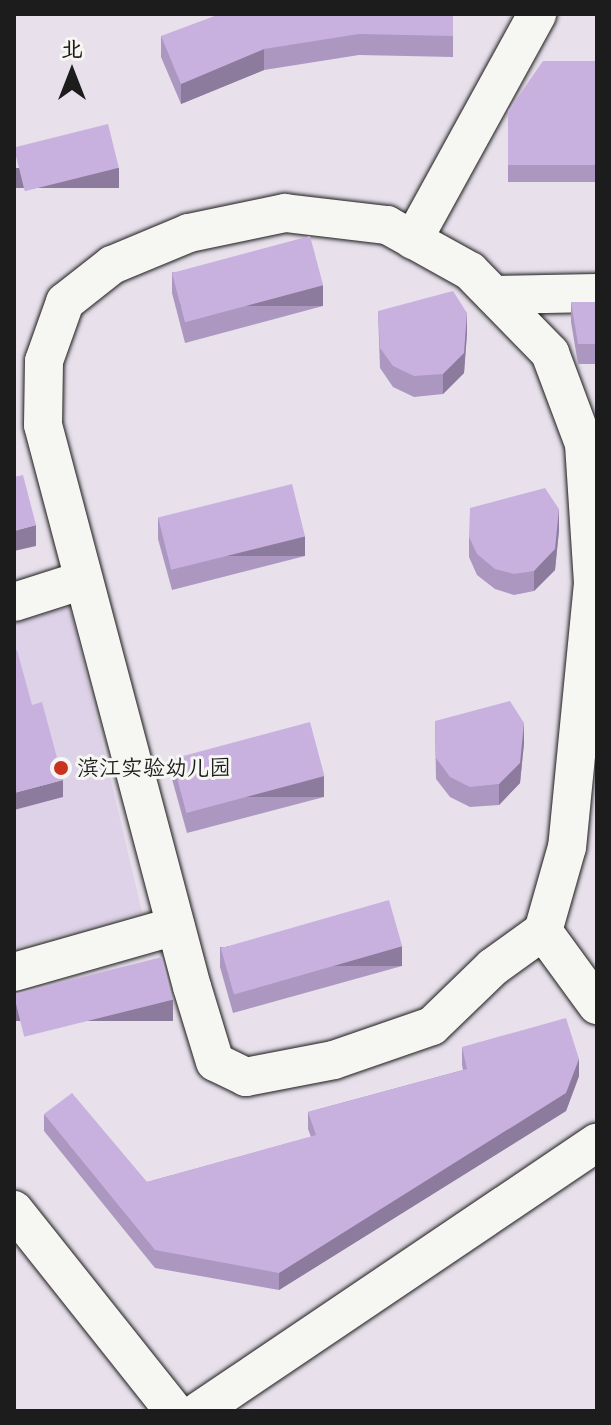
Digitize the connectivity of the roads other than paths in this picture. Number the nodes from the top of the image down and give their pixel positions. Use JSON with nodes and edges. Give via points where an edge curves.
{"nodes":[{"id":1,"x":537,"y":14,"type":"edge"},
{"id":2,"x":413,"y":240,"type":"junction"},
{"id":3,"x":597,"y":293,"type":"edge"},
{"id":4,"x":494,"y":295,"type":"junction"},
{"id":5,"x":83,"y":580,"type":"junction"},
{"id":6,"x":14,"y":602,"type":"edge"},
{"id":7,"x":586,"y":775,"type":"edge"},
{"id":8,"x":176,"y":926,"type":"junction"},
{"id":9,"x":543,"y":931,"type":"junction"},
{"id":10,"x":14,"y":972,"type":"edge"},
{"id":11,"x":597,"y":1005,"type":"edge"},
{"id":12,"x":597,"y":1143,"type":"edge"},
{"id":13,"x":14,"y":1210,"type":"edge"},
{"id":14,"x":174,"y":1411,"type":"edge"},
{"id":15,"x":199,"y":1411,"type":"edge"}],
"edges":[{"from":1,"to":2,"type":"street"},
{"from":2,"to":4,"type":"street","via":[[470,271]]},
{"from":2,"to":5,"type":"street","via":[[387,225],[285,213],[176,238],[112,265],[65,302],[44,361],[43,425]]},
{"from":3,"to":4,"type":"street"},
{"from":4,"to":7,"type":"street","via":[[550,353],[584,444],[593,583]]},
{"from":5,"to":6,"type":"street"},
{"from":5,"to":8,"type":"street"},
{"from":7,"to":9,"type":"street"},
{"from":8,"to":9,"type":"street","via":[[215,1062],[246,1077],[334,1060],[432,1026],[493,967]]},
{"from":8,"to":10,"type":"street"},
{"from":9,"to":11,"type":"street"},
{"from":12,"to":15,"type":"street"},
{"from":13,"to":14,"type":"street"}]}
